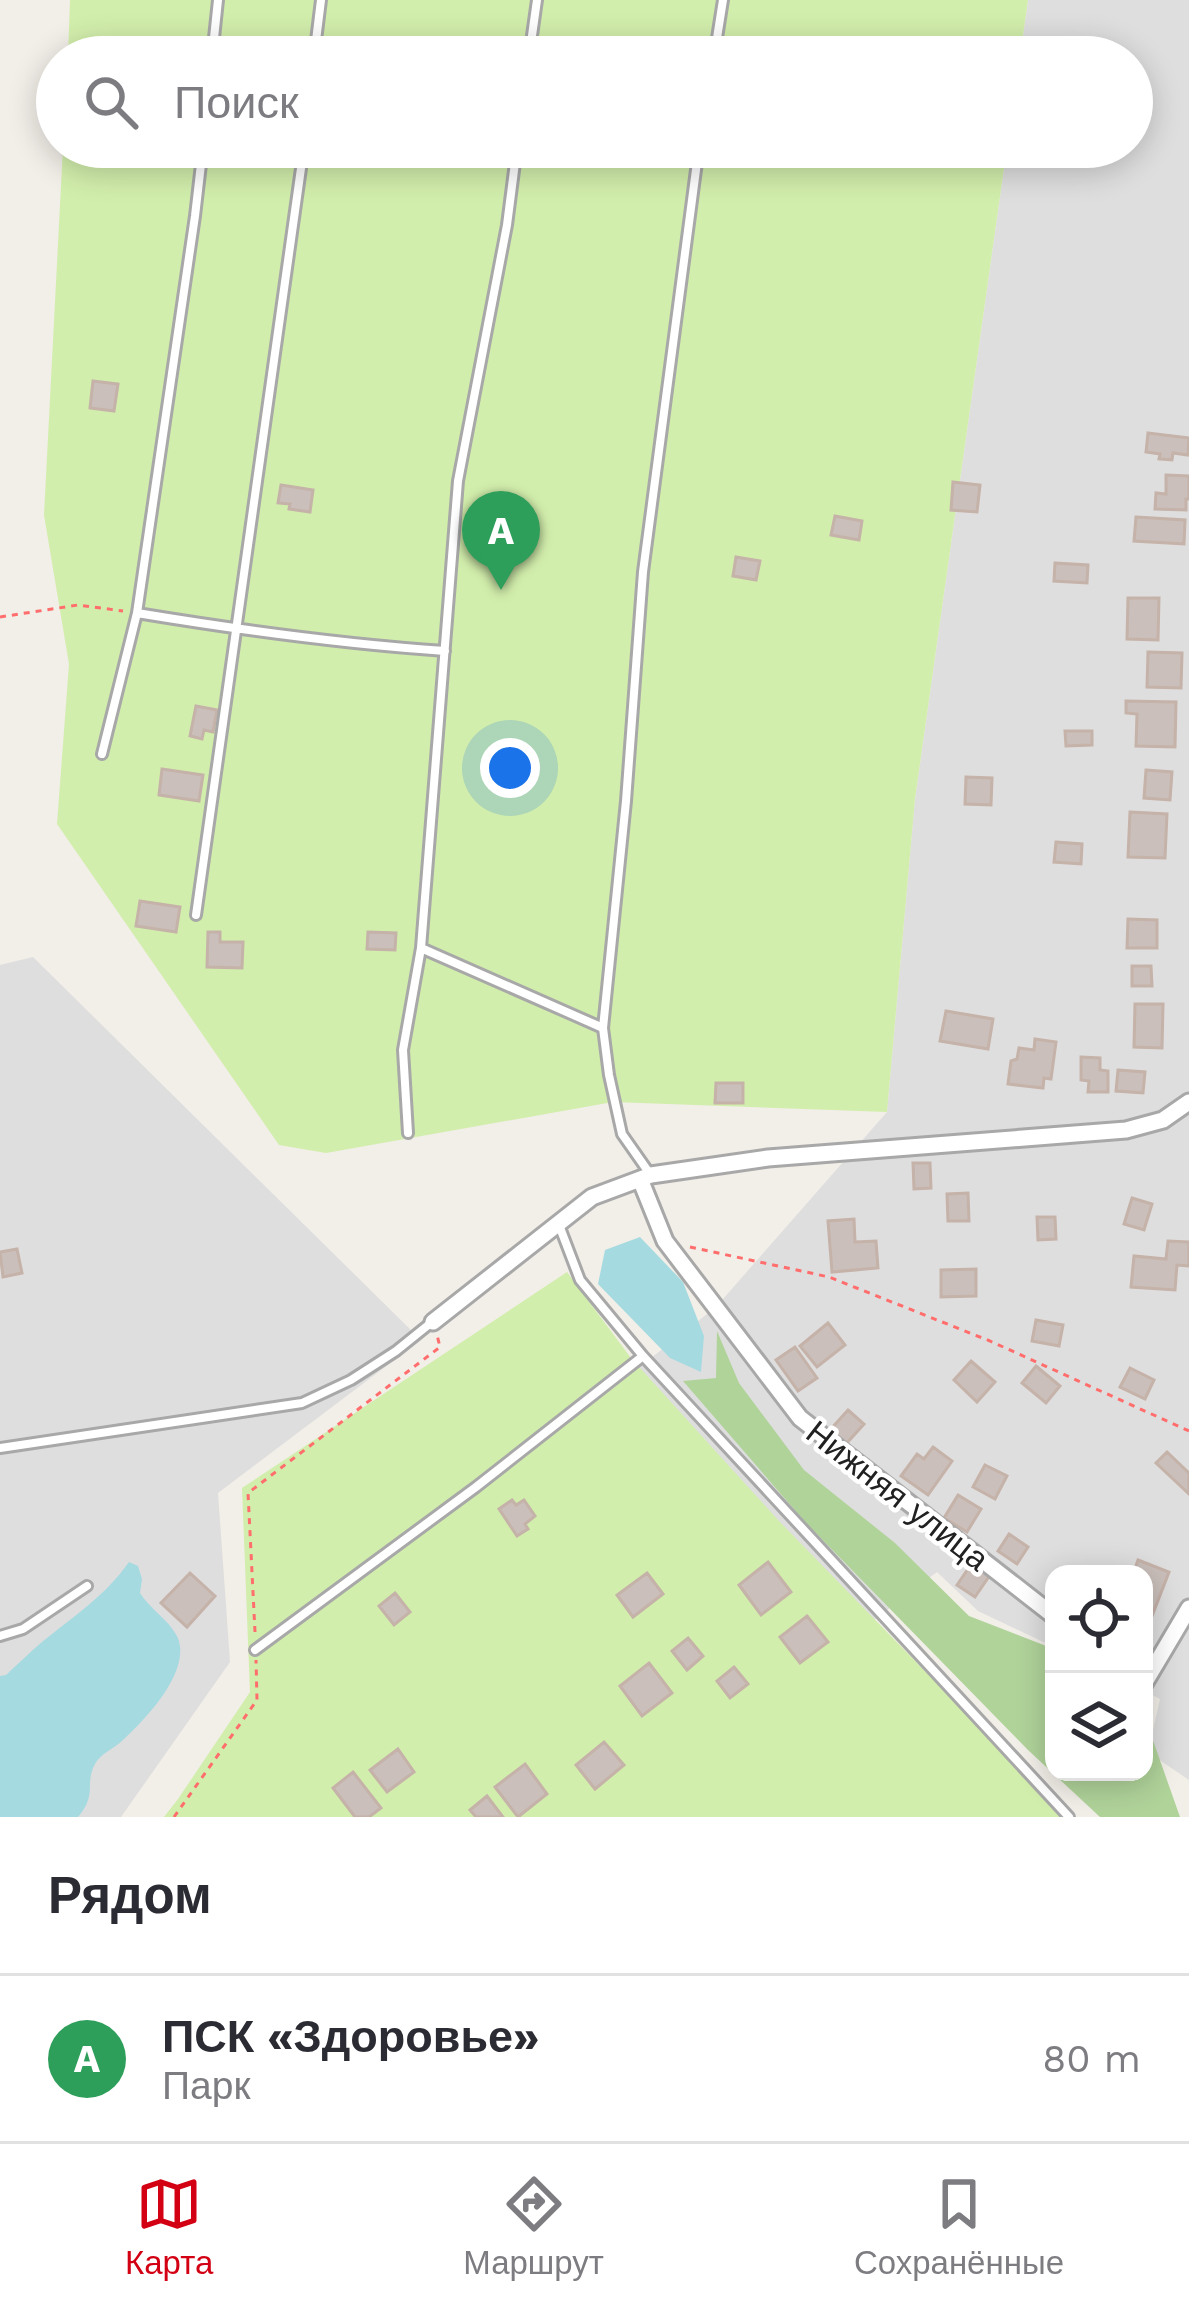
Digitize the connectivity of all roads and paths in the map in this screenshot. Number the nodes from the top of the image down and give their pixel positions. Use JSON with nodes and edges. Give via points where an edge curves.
{"nodes":[{"id":1,"x":218,"y":0,"type":"edge"},
{"id":2,"x":321,"y":0,"type":"edge"},
{"id":3,"x":537,"y":0,"type":"edge"},
{"id":4,"x":723,"y":0,"type":"edge"},
{"id":5,"x":214,"y":36,"type":"edge"},
{"id":6,"x":317,"y":36,"type":"edge"},
{"id":7,"x":533,"y":36,"type":"edge"},
{"id":8,"x":717,"y":36,"type":"edge"},
{"id":9,"x":200,"y":168,"type":"edge"},
{"id":10,"x":301,"y":168,"type":"edge"},
{"id":11,"x":514,"y":168,"type":"edge"},
{"id":12,"x":696,"y":168,"type":"edge"},
{"id":13,"x":137,"y":613,"type":"junction"},
{"id":14,"x":0,"y":616,"type":"edge"},
{"id":15,"x":238,"y":630,"type":"junction"},
{"id":16,"x":445,"y":651,"type":"junction"},
{"id":17,"x":102,"y":754,"type":"dead end"},
{"id":18,"x":196,"y":915,"type":"dead end"},
{"id":19,"x":421,"y":948,"type":"junction"},
{"id":20,"x":603,"y":1028,"type":"junction"},
{"id":21,"x":1189,"y":1102,"type":"edge"},
{"id":22,"x":408,"y":1133,"type":"dead end"},
{"id":23,"x":645,"y":1177,"type":"junction"},
{"id":24,"x":559,"y":1226,"type":"junction"},
{"id":25,"x":665,"y":1241,"type":"junction"},
{"id":26,"x":433,"y":1322,"type":"junction"},
{"id":27,"x":643,"y":1356,"type":"junction"},
{"id":28,"x":1189,"y":1430,"type":"edge"},
{"id":29,"x":0,"y":1448,"type":"edge"},
{"id":30,"x":87,"y":1586,"type":"dead end"},
{"id":31,"x":1189,"y":1608,"type":"edge"},
{"id":32,"x":1045,"y":1609,"type":"edge"},
{"id":33,"x":0,"y":1636,"type":"edge"},
{"id":34,"x":255,"y":1651,"type":"junction"},
{"id":35,"x":1151,"y":1673,"type":"edge"},
{"id":36,"x":174,"y":1817,"type":"edge"},
{"id":37,"x":1069,"y":1817,"type":"edge"}],
"edges":[{"from":1,"to":5,"type":"lane"},
{"from":2,"to":6,"type":"lane"},
{"from":3,"to":7,"type":"lane"},
{"from":4,"to":8,"type":"lane"},
{"from":9,"to":13,"type":"lane"},
{"from":10,"to":15,"type":"lane"},
{"from":11,"to":16,"type":"lane","via":[[458,481]]},
{"from":12,"to":20,"type":"lane","via":[[644,572]]},
{"from":13,"to":14,"type":"path","via":[[78,605]]},
{"from":13,"to":15,"type":"lane"},
{"from":13,"to":17,"type":"lane"},
{"from":15,"to":16,"type":"lane"},
{"from":15,"to":18,"type":"lane"},
{"from":16,"to":19,"type":"lane"},
{"from":19,"to":20,"type":"lane"},
{"from":19,"to":22,"type":"lane","via":[[404,1050]]},
{"from":20,"to":23,"type":"lane","via":[[622,1134]]},
{"from":21,"to":23,"type":"street","via":[[1126,1130],[768,1158]]},
{"from":23,"to":24,"type":"street","via":[[592,1197]]},
{"from":23,"to":25,"type":"street","name":"Нижняя улица"},
{"from":24,"to":26,"type":"street"},
{"from":24,"to":27,"type":"lane","via":[[580,1280]]},
{"from":25,"to":28,"type":"path","via":[[829,1277]]},
{"from":25,"to":32,"type":"street","name":"Нижняя улица","via":[[800,1418]]},
{"from":26,"to":29,"type":"lane","via":[[351,1380],[302,1403]]},
{"from":26,"to":34,"type":"path","via":[[440,1347],[248,1493]]},
{"from":27,"to":34,"type":"lane"},
{"from":27,"to":37,"type":"lane"},
{"from":30,"to":33,"type":"lane"},
{"from":31,"to":35,"type":"street"},
{"from":34,"to":36,"type":"path","via":[[257,1700]]}]}
